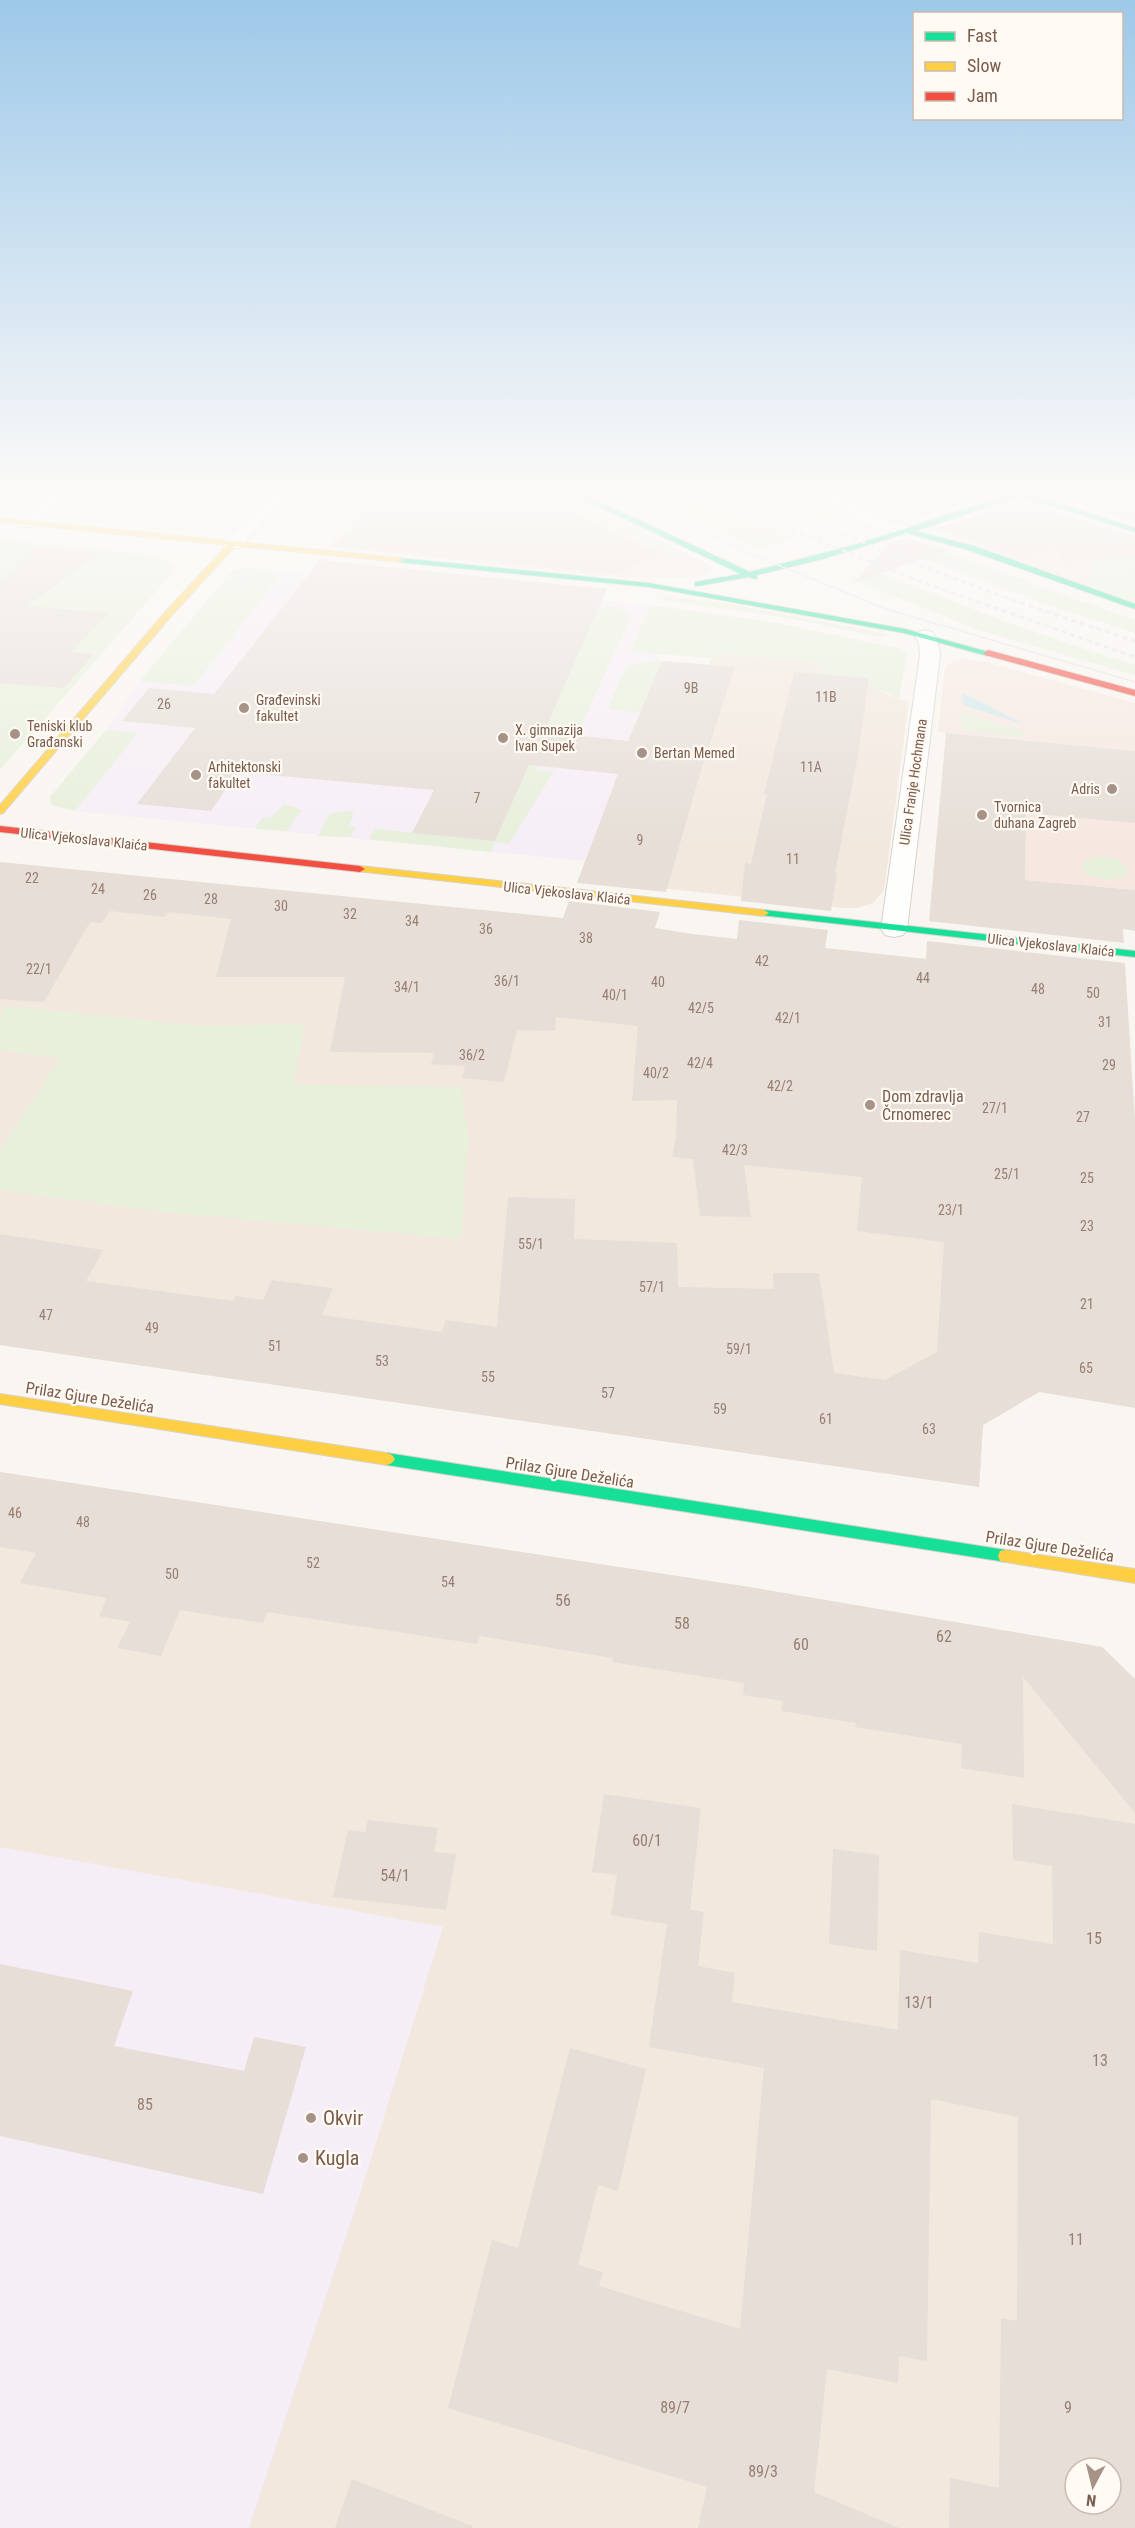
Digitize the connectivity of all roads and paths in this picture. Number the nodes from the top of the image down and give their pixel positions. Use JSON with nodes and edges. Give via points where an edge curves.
{"nodes":[{"id":1,"x":171,"y":611,"type":"edge"},
{"id":2,"x":800,"y":611,"type":"edge"},
{"id":3,"x":856,"y":611,"type":"edge"},
{"id":4,"x":915,"y":634,"type":"junction"},
{"id":5,"x":1135,"y":693,"type":"edge"},
{"id":6,"x":0,"y":811,"type":"edge"},
{"id":7,"x":0,"y":830,"type":"edge"},
{"id":8,"x":894,"y":929,"type":"junction"},
{"id":9,"x":1135,"y":954,"type":"edge"},
{"id":10,"x":0,"y":1400,"type":"edge"},
{"id":11,"x":1135,"y":1576,"type":"edge"}],
"edges":[{"from":1,"to":6,"type":"street"},
{"from":2,"to":4,"type":"street"},
{"from":3,"to":4,"type":"street"},
{"from":4,"to":5,"type":"street"},
{"from":4,"to":8,"type":"street","name":"Ulica Franje Hochmana","via":[[929,644],[930,655]]},
{"from":7,"to":8,"type":"street","name":"Ulica Vjekoslava Klaića"},
{"from":8,"to":9,"type":"street","name":"Ulica Vjekoslava Klaića"},
{"from":10,"to":11,"type":"street","name":"Prilaz Gjure Deželića"}]}
